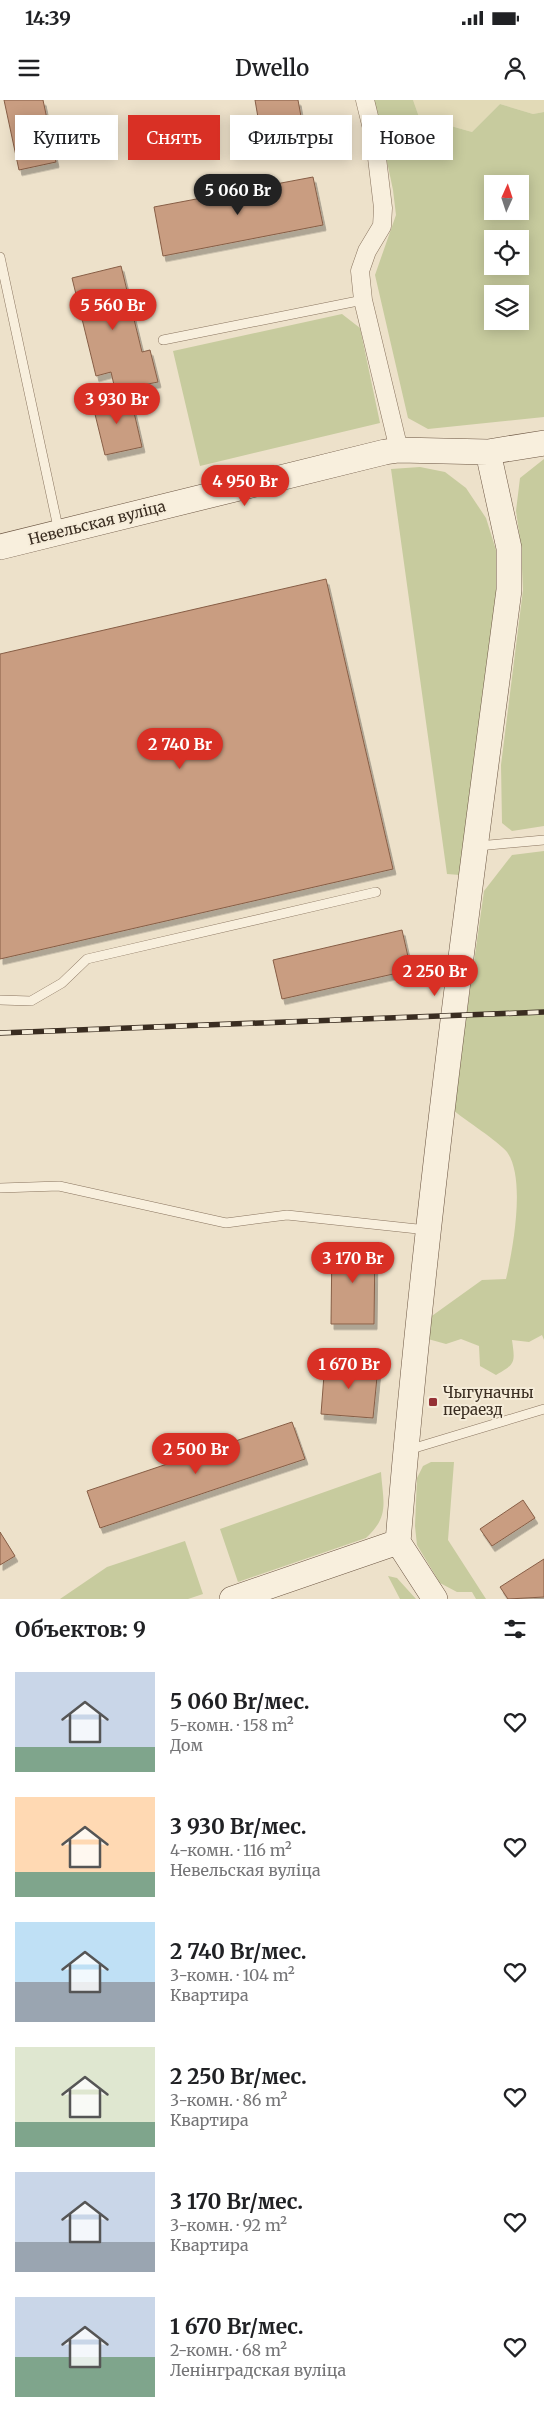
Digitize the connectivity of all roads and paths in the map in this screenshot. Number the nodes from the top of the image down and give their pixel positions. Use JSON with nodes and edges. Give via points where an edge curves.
{"nodes":[{"id":1,"x":365,"y":100,"type":"edge"},
{"id":2,"x":0,"y":257,"type":"edge"},
{"id":3,"x":363,"y":300,"type":"junction"},
{"id":4,"x":163,"y":340,"type":"dead end"},
{"id":5,"x":544,"y":443,"type":"edge"},
{"id":6,"x":399,"y":450,"type":"junction"},
{"id":7,"x":488,"y":452,"type":"junction"},
{"id":8,"x":59,"y":532,"type":"junction"},
{"id":9,"x":0,"y":547,"type":"edge"},
{"id":10,"x":544,"y":840,"type":"edge"},
{"id":11,"x":475,"y":846,"type":"junction"},
{"id":12,"x":376,"y":892,"type":"dead end"},
{"id":13,"x":0,"y":1000,"type":"edge"},
{"id":14,"x":0,"y":1188,"type":"edge"},
{"id":15,"x":430,"y":1230,"type":"junction"},
{"id":16,"x":544,"y":1408,"type":"edge"},
{"id":17,"x":406,"y":1451,"type":"junction"},
{"id":18,"x":398,"y":1542,"type":"junction"},
{"id":19,"x":232,"y":1599,"type":"edge"},
{"id":20,"x":435,"y":1599,"type":"edge"}],
"edges":[{"from":1,"to":3,"type":"street","via":[[375,141],[383,208],[382,226],[360,271]]},
{"from":2,"to":8,"type":"lane"},
{"from":3,"to":4,"type":"lane"},
{"from":3,"to":6,"type":"street"},
{"from":5,"to":7,"type":"street","name":"Невельская вуліца"},
{"from":6,"to":7,"type":"street","name":"Невельская вуліца"},
{"from":6,"to":8,"type":"street","name":"Невельская вуліца"},
{"from":7,"to":11,"type":"street","via":[[509,548],[509,590]]},
{"from":8,"to":9,"type":"street","name":"Невельская вуліца"},
{"from":10,"to":11,"type":"lane"},
{"from":11,"to":15,"type":"street"},
{"from":12,"to":13,"type":"lane","via":[[87,959],[62,984],[31,1001]]},
{"from":14,"to":15,"type":"lane","via":[[59,1186],[226,1223],[287,1215]]},
{"from":15,"to":17,"type":"street"},
{"from":16,"to":17,"type":"lane"},
{"from":17,"to":18,"type":"street"},
{"from":18,"to":19,"type":"street"},
{"from":18,"to":20,"type":"street"}]}
